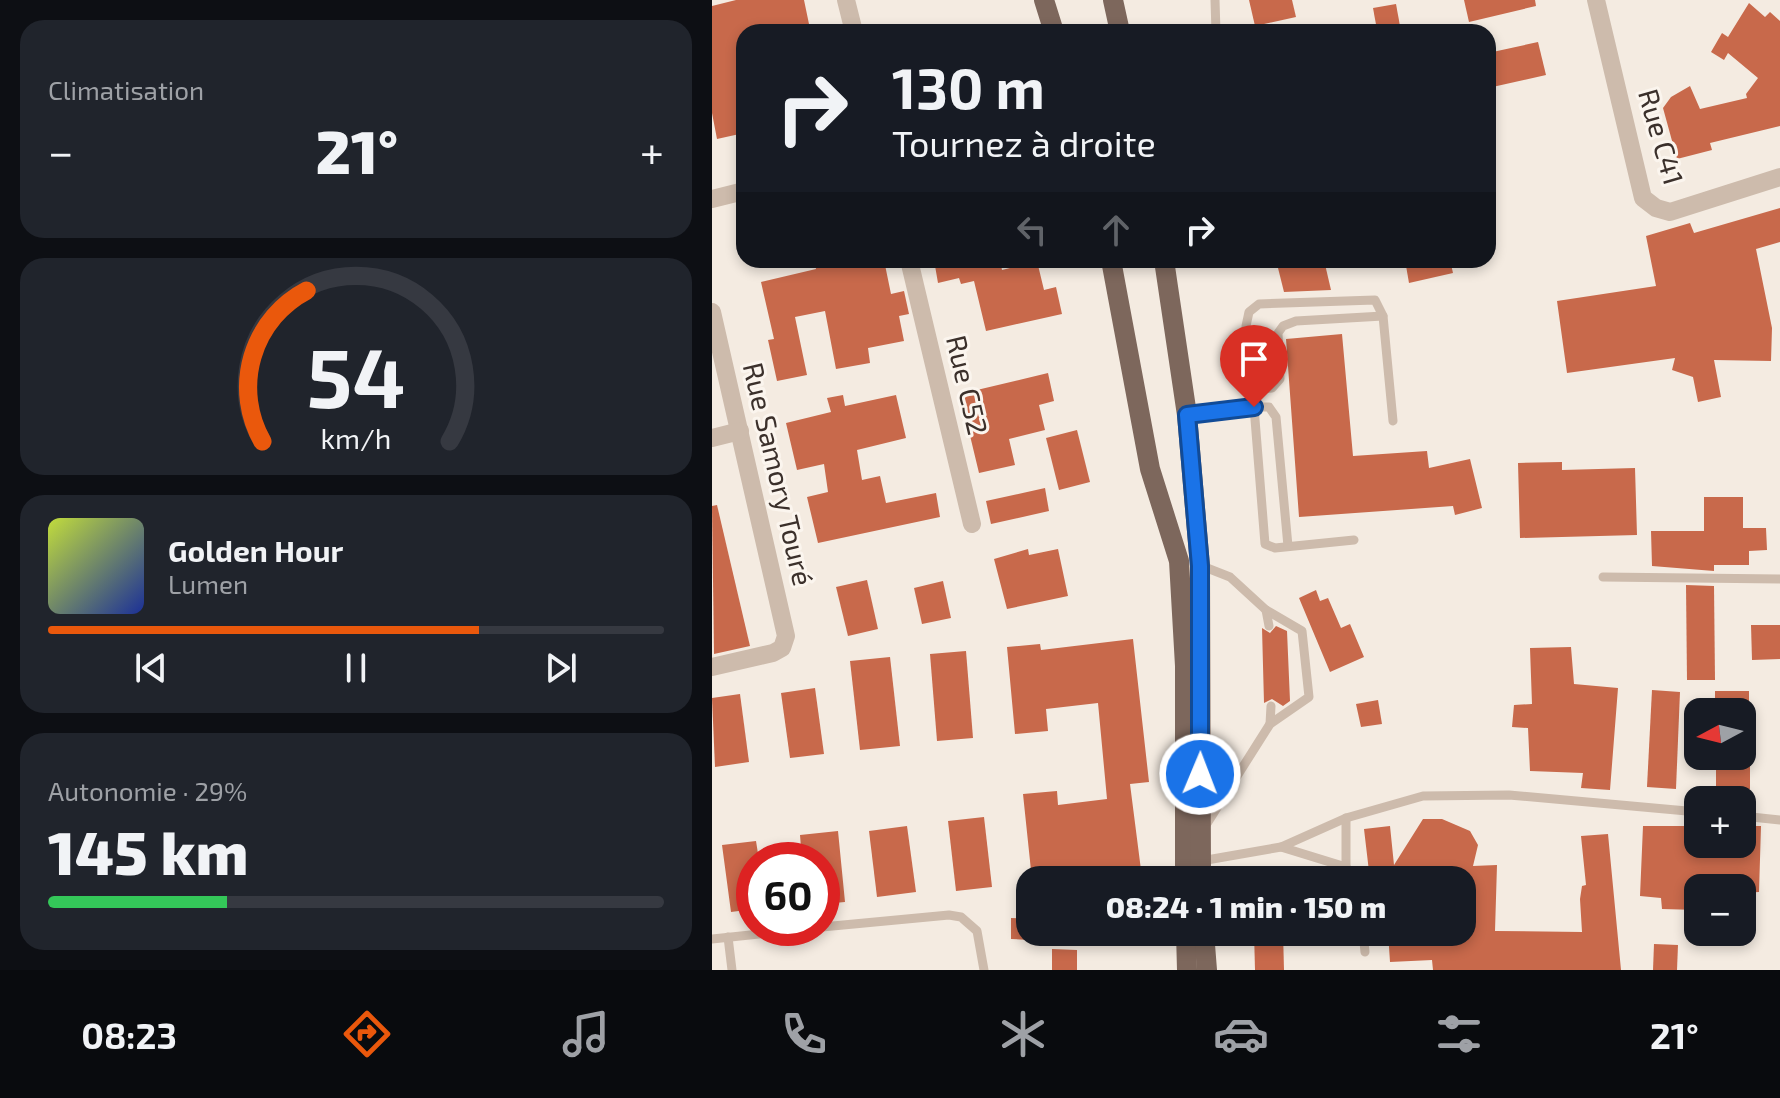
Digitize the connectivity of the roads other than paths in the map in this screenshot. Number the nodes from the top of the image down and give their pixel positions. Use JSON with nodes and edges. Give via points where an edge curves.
{"nodes":[{"id":1,"x":846,"y":0,"type":"edge"},
{"id":2,"x":1044,"y":0,"type":"edge"},
{"id":3,"x":1113,"y":0,"type":"edge"},
{"id":4,"x":1215,"y":0,"type":"edge"},
{"id":5,"x":1596,"y":0,"type":"edge"},
{"id":6,"x":852,"y":24,"type":"edge"},
{"id":7,"x":1052,"y":24,"type":"edge"},
{"id":8,"x":1118,"y":24,"type":"edge"},
{"id":9,"x":1216,"y":24,"type":"edge"},
{"id":10,"x":1780,"y":177,"type":"edge"},
{"id":11,"x":736,"y":193,"type":"edge"},
{"id":12,"x":712,"y":199,"type":"edge"},
{"id":13,"x":911,"y":268,"type":"edge"},
{"id":14,"x":1112,"y":268,"type":"edge"},
{"id":15,"x":1165,"y":268,"type":"edge"},
{"id":16,"x":712,"y":312,"type":"edge"},
{"id":17,"x":1383,"y":316,"type":"junction"},
{"id":18,"x":1252,"y":390,"type":"junction"},
{"id":19,"x":1254,"y":407,"type":"junction"},
{"id":20,"x":1187,"y":415,"type":"junction"},
{"id":21,"x":1393,"y":421,"type":"dead end"},
{"id":22,"x":740,"y":431,"type":"junction"},
{"id":23,"x":712,"y":438,"type":"edge"},
{"id":24,"x":972,"y":524,"type":"dead end"},
{"id":25,"x":1354,"y":540,"type":"dead end"},
{"id":26,"x":1288,"y":546,"type":"junction"},
{"id":27,"x":1200,"y":566,"type":"junction"},
{"id":28,"x":1603,"y":577,"type":"dead end"},
{"id":29,"x":1780,"y":579,"type":"edge"},
{"id":30,"x":1266,"y":610,"type":"junction"},
{"id":31,"x":1269,"y":626,"type":"dead end"},
{"id":32,"x":712,"y":667,"type":"edge"},
{"id":33,"x":1271,"y":706,"type":"dead end"},
{"id":34,"x":1270,"y":724,"type":"junction"},
{"id":35,"x":1684,"y":811,"type":"edge"},
{"id":36,"x":1756,"y":817,"type":"edge"},
{"id":37,"x":1346,"y":818,"type":"junction"},
{"id":38,"x":1780,"y":820,"type":"edge"},
{"id":39,"x":1200,"y":834,"type":"junction"},
{"id":40,"x":1281,"y":847,"type":"junction"},
{"id":41,"x":1185,"y":866,"type":"edge"},
{"id":42,"x":1201,"y":866,"type":"edge"},
{"id":43,"x":1215,"y":866,"type":"edge"},
{"id":44,"x":1343,"y":866,"type":"edge"},
{"id":45,"x":1346,"y":866,"type":"edge"},
{"id":46,"x":840,"y":926,"type":"edge"},
{"id":47,"x":736,"y":936,"type":"edge"},
{"id":48,"x":728,"y":937,"type":"junction"},
{"id":49,"x":712,"y":939,"type":"edge"},
{"id":50,"x":1186,"y":946,"type":"edge"},
{"id":51,"x":1205,"y":946,"type":"edge"},
{"id":52,"x":1364,"y":946,"type":"edge"},
{"id":53,"x":1365,"y":952,"type":"dead end"},
{"id":54,"x":732,"y":970,"type":"edge"},
{"id":55,"x":984,"y":970,"type":"edge"},
{"id":56,"x":1187,"y":970,"type":"edge"},
{"id":57,"x":1207,"y":970,"type":"edge"}],
"edges":[{"from":1,"to":6,"type":"street"},
{"from":2,"to":7,"type":"main road"},
{"from":3,"to":8,"type":"main road"},
{"from":4,"to":9,"type":"lane"},
{"from":5,"to":10,"type":"street","name":"Rue C41","via":[[1643,198],[1670,212]]},
{"from":11,"to":12,"type":"street"},
{"from":13,"to":24,"type":"street","name":"Rue C52"},
{"from":14,"to":41,"type":"main road","via":[[1150,469],[1179,561]]},
{"from":15,"to":20,"type":"main road"},
{"from":16,"to":22,"type":"street","name":"Rue Samory Touré"},
{"from":17,"to":18,"type":"lane","via":[[1283,326],[1278,333],[1280,379],[1272,388]]},
{"from":17,"to":18,"type":"lane","via":[[1375,300],[1254,307],[1246,326]]},
{"from":17,"to":21,"type":"lane"},
{"from":18,"to":19,"type":"lane"},
{"from":19,"to":20,"type":"lane"},
{"from":19,"to":26,"type":"lane","via":[[1269,407],[1276,417]]},
{"from":19,"to":26,"type":"lane","via":[[1262,533],[1265,544]]},
{"from":20,"to":27,"type":"main road"},
{"from":22,"to":23,"type":"street"},
{"from":22,"to":32,"type":"street","name":"Rue Samory Touré","via":[[786,636],[782,648]]},
{"from":25,"to":26,"type":"lane"},
{"from":27,"to":30,"type":"lane","via":[[1230,577]]},
{"from":27,"to":39,"type":"main road"},
{"from":28,"to":29,"type":"lane"},
{"from":30,"to":31,"type":"lane"},
{"from":30,"to":34,"type":"lane","via":[[1302,631],[1309,697]]},
{"from":33,"to":34,"type":"lane"},
{"from":34,"to":39,"type":"lane"},
{"from":35,"to":37,"type":"lane","via":[[1509,795],[1423,796]]},
{"from":36,"to":38,"type":"lane"},
{"from":37,"to":40,"type":"lane"},
{"from":37,"to":45,"type":"lane"},
{"from":39,"to":42,"type":"main road"},
{"from":40,"to":43,"type":"lane"},
{"from":40,"to":44,"type":"lane"},
{"from":46,"to":55,"type":"lane","via":[[961,917],[977,931]]},
{"from":47,"to":48,"type":"lane"},
{"from":48,"to":49,"type":"lane"},
{"from":48,"to":54,"type":"lane"},
{"from":50,"to":56,"type":"main road"},
{"from":51,"to":57,"type":"main road"},
{"from":52,"to":53,"type":"lane"}]}
